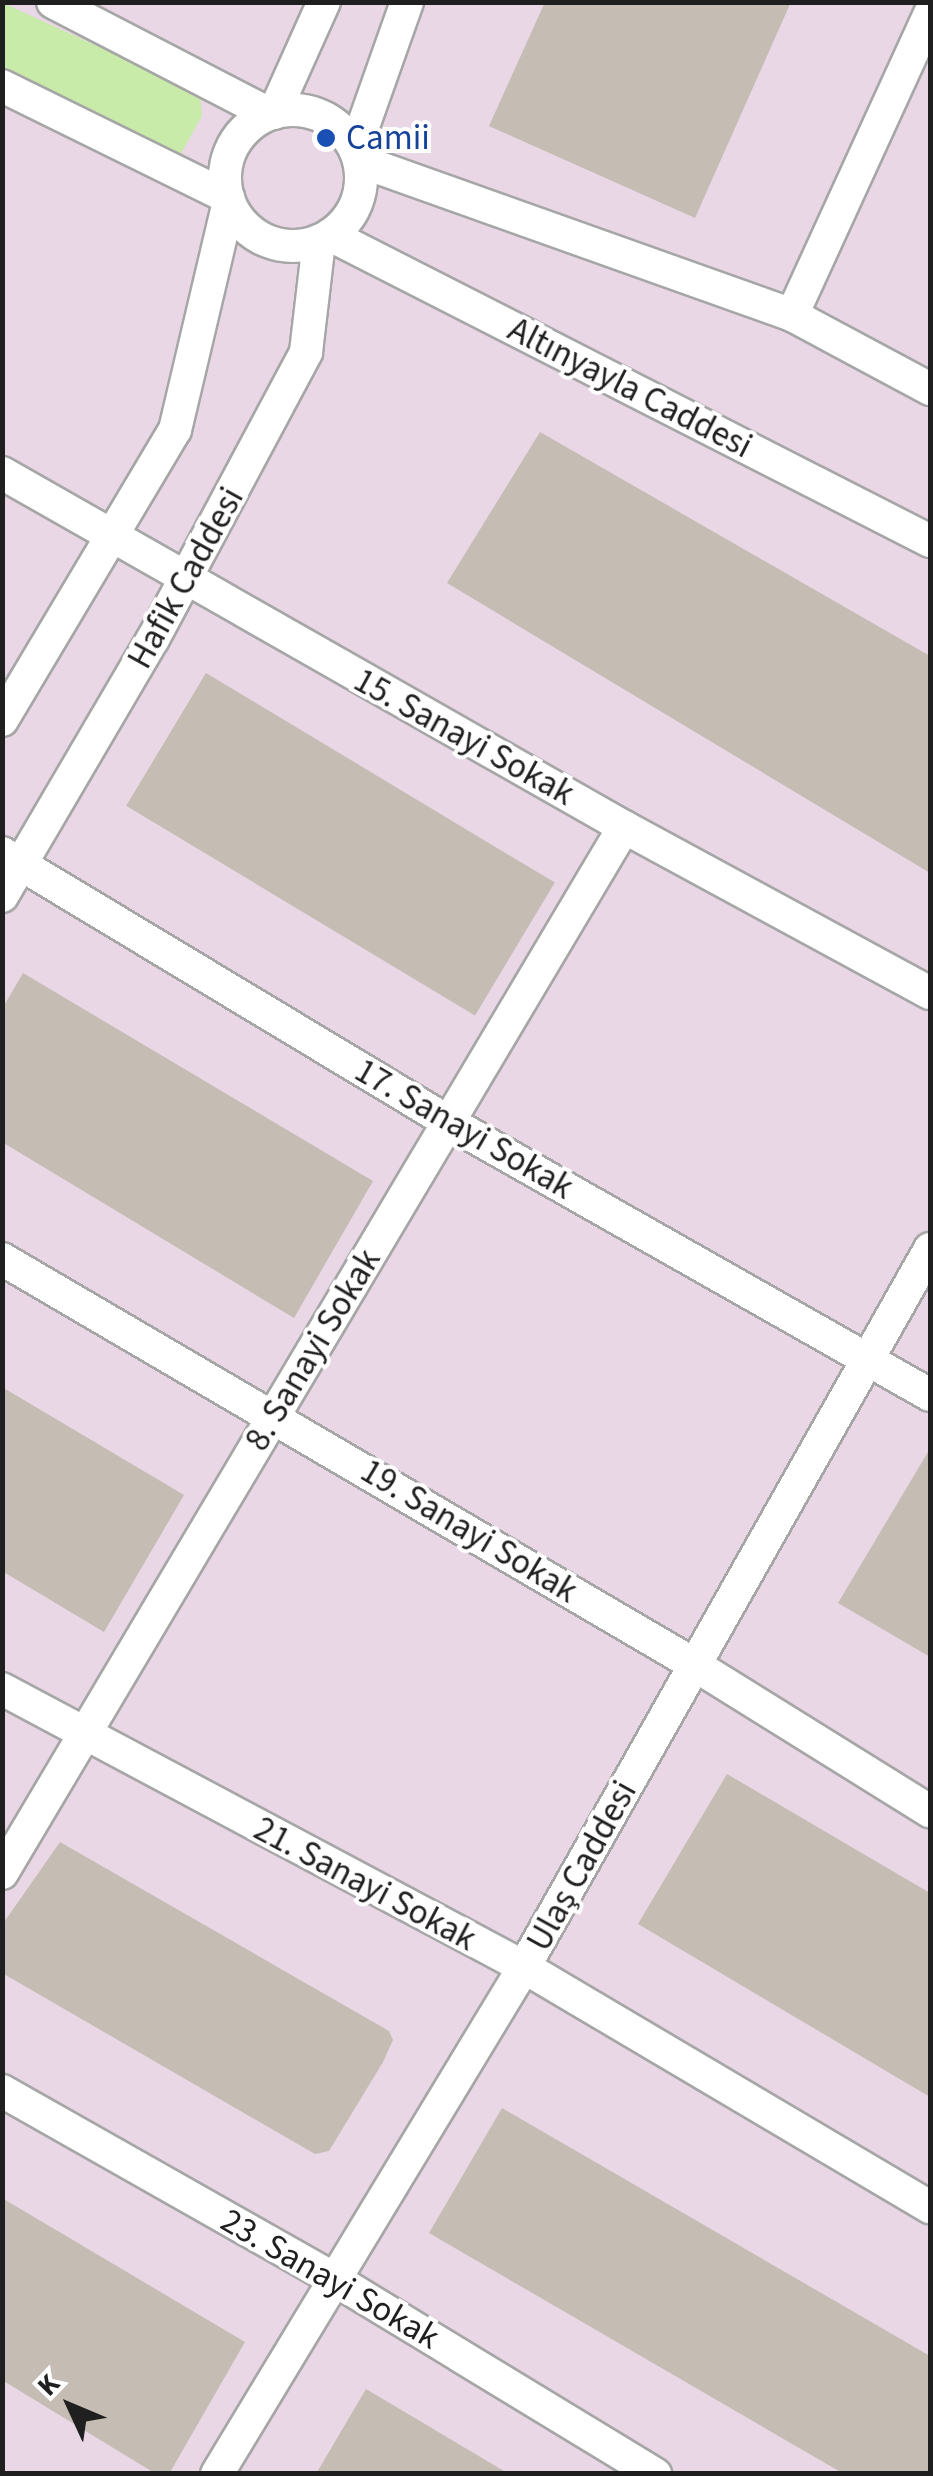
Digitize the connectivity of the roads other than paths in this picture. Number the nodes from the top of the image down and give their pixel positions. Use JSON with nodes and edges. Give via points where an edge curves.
{"nodes":[{"id":1,"x":52,"y":2,"type":"edge"},
{"id":2,"x":324,"y":2,"type":"edge"},
{"id":3,"x":407,"y":2,"type":"edge"},
{"id":4,"x":930,"y":13,"type":"edge"},
{"id":5,"x":2,"y":86,"type":"edge"},
{"id":6,"x":272,"y":114,"type":"junction"},
{"id":7,"x":357,"y":155,"type":"junction"},
{"id":8,"x":228,"y":199,"type":"junction"},
{"id":9,"x":325,"y":238,"type":"junction"},
{"id":10,"x":792,"y":314,"type":"junction"},
{"id":11,"x":930,"y":389,"type":"edge"},
{"id":12,"x":2,"y":473,"type":"edge"},
{"id":13,"x":110,"y":537,"type":"junction"},
{"id":14,"x":930,"y":541,"type":"edge"},
{"id":15,"x":185,"y":579,"type":"junction"},
{"id":16,"x":2,"y":720,"type":"edge"},
{"id":17,"x":624,"y":827,"type":"junction"},
{"id":18,"x":12,"y":858,"type":"edge"},
{"id":19,"x":2,"y":896,"type":"edge"},
{"id":20,"x":930,"y":993,"type":"edge"},
{"id":21,"x":452,"y":1124,"type":"junction"},
{"id":22,"x":930,"y":1249,"type":"edge"},
{"id":23,"x":2,"y":1259,"type":"edge"},
{"id":24,"x":869,"y":1358,"type":"junction"},
{"id":25,"x":930,"y":1395,"type":"edge"},
{"id":26,"x":273,"y":1414,"type":"junction"},
{"id":27,"x":695,"y":1665,"type":"junction"},
{"id":28,"x":2,"y":1688,"type":"edge"},
{"id":29,"x":83,"y":1737,"type":"junction"},
{"id":30,"x":930,"y":1811,"type":"edge"},
{"id":31,"x":2,"y":1873,"type":"edge"},
{"id":32,"x":524,"y":1967,"type":"junction"},
{"id":33,"x":2,"y":2091,"type":"edge"},
{"id":34,"x":930,"y":2207,"type":"edge"},
{"id":35,"x":334,"y":2279,"type":"junction"},
{"id":36,"x":217,"y":2474,"type":"edge"},
{"id":37,"x":654,"y":2474,"type":"edge"}],
"edges":[{"from":1,"to":6,"type":"street"},
{"from":2,"to":6,"type":"street"},
{"from":3,"to":7,"type":"street"},
{"from":4,"to":10,"type":"street"},
{"from":5,"to":8,"type":"street"},
{"from":6,"to":7,"type":"street","via":[[321,116]]},
{"from":6,"to":8,"type":"street","via":[[235,142],[226,165]]},
{"from":7,"to":9,"type":"street","via":[[354,209]]},
{"from":7,"to":10,"type":"street"},
{"from":8,"to":9,"type":"street","via":[[241,222],[271,243]]},
{"from":8,"to":13,"type":"street","via":[[176,430]]},
{"from":9,"to":14,"type":"street","name":"Altınyayla Caddesi"},
{"from":9,"to":15,"type":"street","name":"Hafik Caddesi","via":[[306,352]]},
{"from":10,"to":11,"type":"street"},
{"from":12,"to":13,"type":"street","name":"15. Sanayi Sokak"},
{"from":13,"to":15,"type":"street","name":"15. Sanayi Sokak"},
{"from":13,"to":16,"type":"street"},
{"from":15,"to":17,"type":"street","name":"15. Sanayi Sokak"},
{"from":15,"to":18,"type":"street","name":"Hafik Caddesi"},
{"from":17,"to":20,"type":"street","name":"15. Sanayi Sokak"},
{"from":17,"to":21,"type":"street","name":"8. Sanayi Sokak"},
{"from":18,"to":19,"type":"street","name":"Hafik Caddesi"},
{"from":18,"to":21,"type":"street","name":"17. Sanayi Sokak"},
{"from":21,"to":24,"type":"street","name":"17. Sanayi Sokak"},
{"from":21,"to":26,"type":"street","name":"8. Sanayi Sokak"},
{"from":22,"to":24,"type":"street","name":"Ulaş Caddesi"},
{"from":23,"to":26,"type":"street","name":"19. Sanayi Sokak"},
{"from":24,"to":25,"type":"street","name":"17. Sanayi Sokak"},
{"from":24,"to":27,"type":"street","name":"Ulaş Caddesi"},
{"from":26,"to":27,"type":"street","name":"19. Sanayi Sokak"},
{"from":26,"to":29,"type":"street","name":"8. Sanayi Sokak"},
{"from":27,"to":30,"type":"street","name":"19. Sanayi Sokak"},
{"from":27,"to":32,"type":"street","name":"Ulaş Caddesi"},
{"from":28,"to":29,"type":"street","name":"21. Sanayi Sokak"},
{"from":29,"to":31,"type":"street","name":"8. Sanayi Sokak"},
{"from":29,"to":32,"type":"street","name":"21. Sanayi Sokak"},
{"from":32,"to":34,"type":"street","name":"21. Sanayi Sokak"},
{"from":32,"to":35,"type":"street","name":"Ulaş Caddesi"},
{"from":33,"to":35,"type":"street","name":"23. Sanayi Sokak"},
{"from":35,"to":36,"type":"street","name":"Ulaş Caddesi"},
{"from":35,"to":37,"type":"street","name":"23. Sanayi Sokak"}]}
